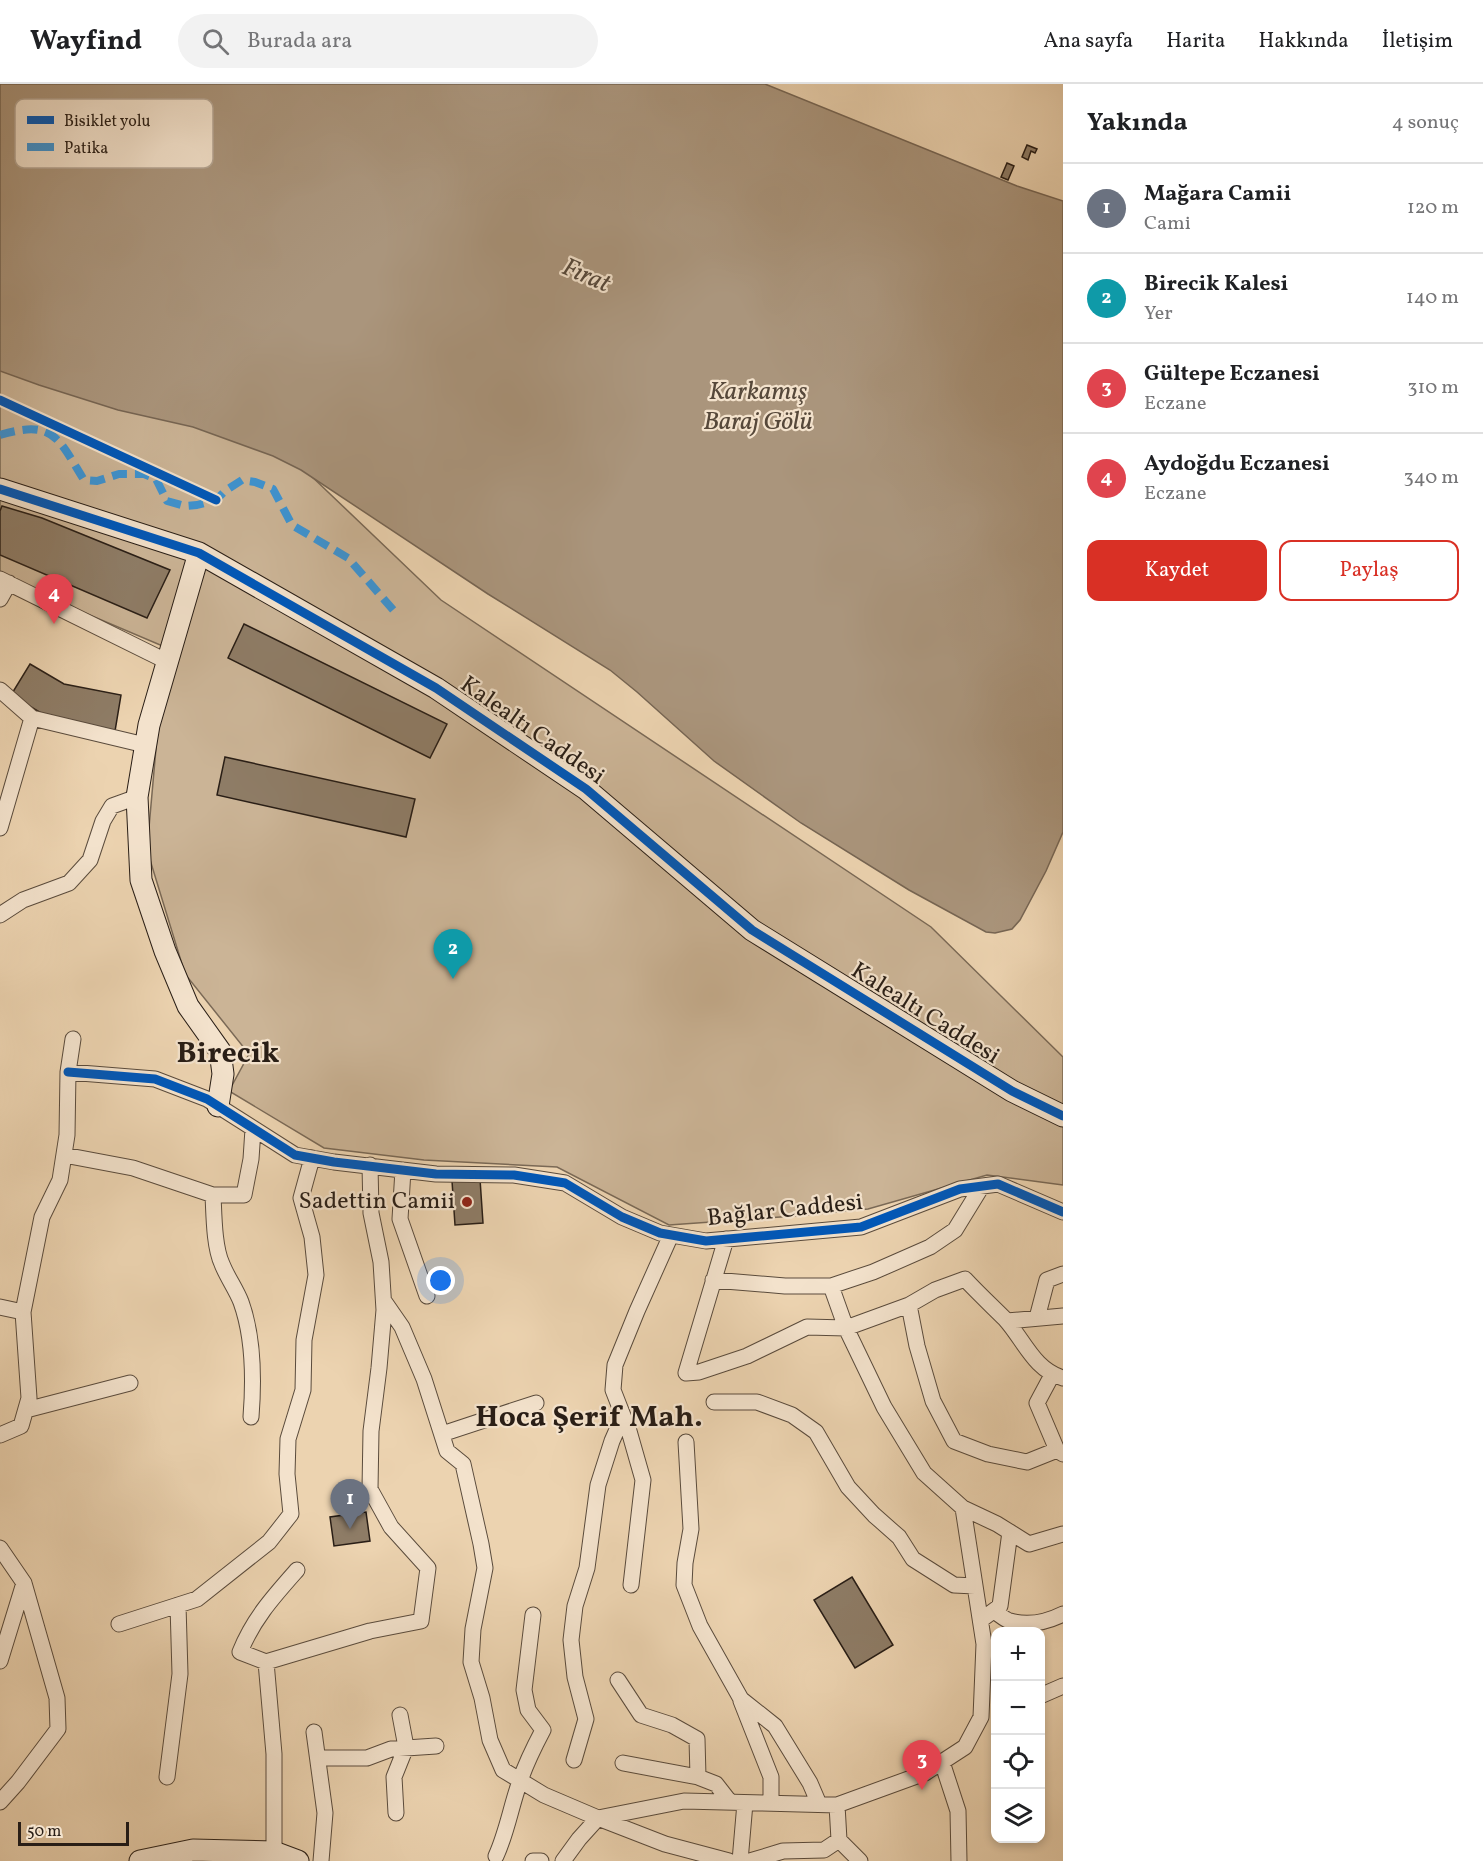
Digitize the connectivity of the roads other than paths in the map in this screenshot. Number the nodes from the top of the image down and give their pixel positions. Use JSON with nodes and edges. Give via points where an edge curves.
{"nodes":[{"id":1,"x":0,"y":489,"type":"edge"},
{"id":2,"x":199,"y":553,"type":"junction"},
{"id":3,"x":4,"y":581,"type":"edge"},
{"id":4,"x":0,"y":599,"type":"edge"},
{"id":5,"x":166,"y":661,"type":"junction"},
{"id":6,"x":0,"y":690,"type":"edge"},
{"id":7,"x":32,"y":718,"type":"junction"},
{"id":8,"x":146,"y":744,"type":"junction"},
{"id":9,"x":138,"y":797,"type":"junction"},
{"id":10,"x":0,"y":828,"type":"edge"},
{"id":11,"x":0,"y":915,"type":"edge"},
{"id":12,"x":73,"y":1039,"type":"dead end"},
{"id":13,"x":68,"y":1072,"type":"junction"},
{"id":14,"x":218,"y":1106,"type":"junction"},
{"id":15,"x":1063,"y":1116,"type":"edge"},
{"id":16,"x":253,"y":1129,"type":"junction"},
{"id":17,"x":64,"y":1155,"type":"junction"},
{"id":18,"x":312,"y":1158,"type":"junction"},
{"id":19,"x":370,"y":1166,"type":"junction"},
{"id":20,"x":403,"y":1170,"type":"junction"},
{"id":21,"x":982,"y":1186,"type":"junction"},
{"id":22,"x":213,"y":1195,"type":"junction"},
{"id":23,"x":1063,"y":1212,"type":"edge"},
{"id":24,"x":671,"y":1235,"type":"junction"},
{"id":25,"x":726,"y":1239,"type":"junction"},
{"id":26,"x":1063,"y":1274,"type":"edge"},
{"id":27,"x":713,"y":1280,"type":"junction"},
{"id":28,"x":831,"y":1286,"type":"junction"},
{"id":29,"x":427,"y":1296,"type":"dead end"},
{"id":30,"x":384,"y":1301,"type":"junction"},
{"id":31,"x":909,"y":1305,"type":"junction"},
{"id":32,"x":0,"y":1307,"type":"edge"},
{"id":33,"x":23,"y":1312,"type":"junction"},
{"id":34,"x":1063,"y":1316,"type":"edge"},
{"id":35,"x":1037,"y":1318,"type":"junction"},
{"id":36,"x":1007,"y":1321,"type":"junction"},
{"id":37,"x":846,"y":1328,"type":"junction"},
{"id":38,"x":1057,"y":1377,"type":"edge"},
{"id":39,"x":130,"y":1383,"type":"dead end"},
{"id":40,"x":714,"y":1402,"type":"dead end"},
{"id":41,"x":536,"y":1403,"type":"dead end"},
{"id":42,"x":26,"y":1410,"type":"junction"},
{"id":43,"x":623,"y":1416,"type":"junction"},
{"id":44,"x":251,"y":1417,"type":"dead end"},
{"id":45,"x":442,"y":1434,"type":"junction"},
{"id":46,"x":0,"y":1435,"type":"edge"},
{"id":47,"x":686,"y":1442,"type":"dead end"},
{"id":48,"x":1060,"y":1452,"type":"edge"},
{"id":49,"x":963,"y":1508,"type":"junction"},
{"id":50,"x":1010,"y":1532,"type":"junction"},
{"id":51,"x":1063,"y":1534,"type":"edge"},
{"id":52,"x":0,"y":1548,"type":"edge"},
{"id":53,"x":297,"y":1570,"type":"dead end"},
{"id":54,"x":24,"y":1583,"type":"junction"},
{"id":55,"x":631,"y":1586,"type":"dead end"},
{"id":56,"x":975,"y":1586,"type":"junction"},
{"id":57,"x":178,"y":1605,"type":"junction"},
{"id":58,"x":994,"y":1611,"type":"junction"},
{"id":59,"x":1063,"y":1614,"type":"edge"},
{"id":60,"x":533,"y":1615,"type":"dead end"},
{"id":61,"x":981,"y":1620,"type":"junction"},
{"id":62,"x":119,"y":1624,"type":"dead end"},
{"id":63,"x":0,"y":1661,"type":"edge"},
{"id":64,"x":266,"y":1662,"type":"junction"},
{"id":65,"x":618,"y":1680,"type":"dead end"},
{"id":66,"x":1063,"y":1686,"type":"edge"},
{"id":67,"x":1045,"y":1694,"type":"edge"},
{"id":68,"x":741,"y":1699,"type":"junction"},
{"id":69,"x":400,"y":1715,"type":"dead end"},
{"id":70,"x":988,"y":1716,"type":"edge"},
{"id":71,"x":314,"y":1732,"type":"dead end"},
{"id":72,"x":436,"y":1746,"type":"dead end"},
{"id":73,"x":406,"y":1747,"type":"junction"},
{"id":74,"x":319,"y":1758,"type":"junction"},
{"id":75,"x":574,"y":1760,"type":"dead end"},
{"id":76,"x":942,"y":1762,"type":"junction"},
{"id":77,"x":623,"y":1763,"type":"dead end"},
{"id":78,"x":167,"y":1777,"type":"dead end"},
{"id":79,"x":698,"y":1777,"type":"junction"},
{"id":80,"x":519,"y":1782,"type":"junction"},
{"id":81,"x":0,"y":1802,"type":"edge"},
{"id":82,"x":737,"y":1802,"type":"junction"},
{"id":83,"x":771,"y":1803,"type":"junction"},
{"id":84,"x":819,"y":1804,"type":"junction"},
{"id":85,"x":837,"y":1804,"type":"junction"},
{"id":86,"x":396,"y":1813,"type":"dead end"},
{"id":87,"x":598,"y":1818,"type":"junction"},
{"id":88,"x":838,"y":1840,"type":"junction"},
{"id":89,"x":274,"y":1852,"type":"junction"},
{"id":90,"x":496,"y":1856,"type":"dead end"},
{"id":91,"x":140,"y":1861,"type":"edge"},
{"id":92,"x":298,"y":1861,"type":"edge"},
{"id":93,"x":321,"y":1861,"type":"edge"},
{"id":94,"x":533,"y":1861,"type":"edge"},
{"id":95,"x":541,"y":1861,"type":"edge"},
{"id":96,"x":563,"y":1861,"type":"edge"},
{"id":97,"x":729,"y":1861,"type":"edge"},
{"id":98,"x":740,"y":1861,"type":"edge"},
{"id":99,"x":750,"y":1861,"type":"edge"},
{"id":100,"x":860,"y":1861,"type":"edge"},
{"id":101,"x":959,"y":1861,"type":"edge"}],
"edges":[{"from":1,"to":2,"type":"street","name":"Kalealtı Caddesi"},
{"from":2,"to":5,"type":"street"},
{"from":2,"to":15,"type":"street","name":"Kalealtı Caddesi","via":[[436,688],[586,789],[752,930],[1012,1091]]},
{"from":3,"to":4,"type":"street"},
{"from":3,"to":5,"type":"street"},
{"from":5,"to":8,"type":"street"},
{"from":6,"to":7,"type":"street"},
{"from":7,"to":8,"type":"street"},
{"from":7,"to":10,"type":"street"},
{"from":8,"to":9,"type":"street"},
{"from":9,"to":11,"type":"street","via":[[112,806],[90,860],[69,882],[23,900]]},
{"from":9,"to":14,"type":"street","via":[[141,880],[188,1006],[220,1051],[223,1074]]},
{"from":12,"to":13,"type":"street"},
{"from":13,"to":14,"type":"street","name":"Bağlar Caddesi","via":[[155,1079]]},
{"from":13,"to":17,"type":"street"},
{"from":14,"to":16,"type":"street","name":"Bağlar Caddesi"},
{"from":16,"to":18,"type":"street","name":"Bağlar Caddesi","via":[[296,1155]]},
{"from":16,"to":22,"type":"street","via":[[244,1195]]},
{"from":17,"to":22,"type":"street","via":[[133,1168]]},
{"from":17,"to":33,"type":"street","via":[[60,1180],[42,1217]]},
{"from":18,"to":19,"type":"street","name":"Bağlar Caddesi"},
{"from":18,"to":57,"type":"street","via":[[301,1198],[312,1237],[316,1275],[304,1340],[303,1390],[288,1439],[286,1474],[291,1514],[269,1542],[197,1599]]},
{"from":19,"to":20,"type":"street","name":"Bağlar Caddesi"},
{"from":19,"to":30,"type":"street","via":[[371,1214]]},
{"from":20,"to":24,"type":"street","name":"Bağlar Caddesi","via":[[514,1175],[565,1183],[622,1217]]},
{"from":20,"to":29,"type":"street","via":[[400,1219]]},
{"from":21,"to":23,"type":"street","name":"Bağlar Caddesi","via":[[998,1184]]},
{"from":21,"to":25,"type":"street","name":"Bağlar Caddesi","via":[[960,1189],[861,1227]]},
{"from":21,"to":28,"type":"street","via":[[955,1230],[930,1247]]},
{"from":22,"to":44,"type":"street","via":[[221,1262],[241,1301],[250,1338],[254,1386]]},
{"from":24,"to":25,"type":"street","name":"Bağlar Caddesi","via":[[706,1241]]},
{"from":24,"to":43,"type":"street","via":[[615,1365],[613,1390]]},
{"from":25,"to":27,"type":"street"},
{"from":26,"to":35,"type":"street","via":[[1047,1280]]},
{"from":27,"to":28,"type":"street"},
{"from":27,"to":37,"type":"street","via":[[686,1372],[699,1372],[747,1356],[807,1327]]},
{"from":28,"to":37,"type":"street"},
{"from":30,"to":45,"type":"street","via":[[402,1327]]},
{"from":30,"to":64,"type":"street","via":[[371,1431],[370,1489],[391,1527],[428,1568],[421,1621],[370,1631]]},
{"from":31,"to":36,"type":"street","via":[[965,1279]]},
{"from":31,"to":37,"type":"street"},
{"from":31,"to":48,"type":"street","via":[[933,1401],[954,1441],[988,1454],[1027,1462]]},
{"from":32,"to":33,"type":"street"},
{"from":33,"to":42,"type":"street","via":[[29,1398]]},
{"from":34,"to":35,"type":"street"},
{"from":35,"to":36,"type":"street"},
{"from":36,"to":38,"type":"street","via":[[1033,1358]]},
{"from":37,"to":49,"type":"street","via":[[884,1407],[924,1473]]},
{"from":38,"to":48,"type":"street","via":[[1037,1403]]},
{"from":39,"to":42,"type":"street"},
{"from":40,"to":56,"type":"street","via":[[757,1402],[792,1414],[816,1432],[848,1487],[899,1537],[913,1559],[954,1585]]},
{"from":41,"to":45,"type":"street"},
{"from":42,"to":46,"type":"street","via":[[21,1426]]},
{"from":43,"to":55,"type":"street","via":[[644,1480]]},
{"from":43,"to":75,"type":"street","via":[[597,1485],[587,1568],[575,1606],[571,1640],[586,1719]]},
{"from":45,"to":80,"type":"street","via":[[447,1451],[463,1464],[481,1544],[484,1568],[471,1662],[490,1740],[503,1770]]},
{"from":47,"to":68,"type":"street","via":[[690,1529],[684,1585],[700,1626]]},
{"from":49,"to":50,"type":"street"},
{"from":49,"to":56,"type":"street"},
{"from":50,"to":51,"type":"street","via":[[1029,1544]]},
{"from":50,"to":58,"type":"street","via":[[1000,1606]]},
{"from":52,"to":54,"type":"street"},
{"from":53,"to":64,"type":"street","via":[[261,1611],[240,1652]]},
{"from":54,"to":63,"type":"street"},
{"from":54,"to":81,"type":"street","via":[[57,1698],[58,1729]]},
{"from":56,"to":61,"type":"street"},
{"from":57,"to":62,"type":"street"},
{"from":57,"to":78,"type":"street","via":[[180,1674]]},
{"from":58,"to":59,"type":"street","via":[[1009,1621],[1033,1623]]},
{"from":58,"to":61,"type":"street"},
{"from":60,"to":80,"type":"street","via":[[524,1690],[528,1710],[543,1730]]},
{"from":61,"to":70,"type":"street"},
{"from":64,"to":89,"type":"street","via":[[274,1754]]},
{"from":65,"to":79,"type":"street","via":[[641,1715],[672,1725],[697,1739]]},
{"from":66,"to":67,"type":"street"},
{"from":68,"to":83,"type":"street","via":[[771,1777]]},
{"from":68,"to":84,"type":"street","via":[[775,1726]]},
{"from":69,"to":73,"type":"street"},
{"from":70,"to":76,"type":"street","via":[[965,1747]]},
{"from":71,"to":74,"type":"street"},
{"from":72,"to":73,"type":"street"},
{"from":73,"to":74,"type":"street","via":[[367,1758]]},
{"from":73,"to":86,"type":"street","via":[[394,1777]]},
{"from":74,"to":93,"type":"street","via":[[326,1813]]},
{"from":76,"to":85,"type":"street","via":[[924,1773]]},
{"from":76,"to":101,"type":"street","via":[[958,1811]]},
{"from":77,"to":79,"type":"street"},
{"from":79,"to":82,"type":"street","via":[[716,1784]]},
{"from":80,"to":87,"type":"street"},
{"from":80,"to":90,"type":"street"},
{"from":82,"to":83,"type":"street"},
{"from":82,"to":87,"type":"street","via":[[684,1801]]},
{"from":82,"to":98,"type":"street"},
{"from":83,"to":84,"type":"street"},
{"from":84,"to":85,"type":"street"},
{"from":85,"to":88,"type":"street"},
{"from":87,"to":96,"type":"street"},
{"from":87,"to":97,"type":"street","via":[[665,1844]]},
{"from":88,"to":99,"type":"street","via":[[824,1850],[783,1851]]},
{"from":88,"to":100,"type":"street"},
{"from":89,"to":91,"type":"street","via":[[193,1850]]},
{"from":89,"to":92,"type":"street"},
{"from":94,"to":95,"type":"street"}]}
